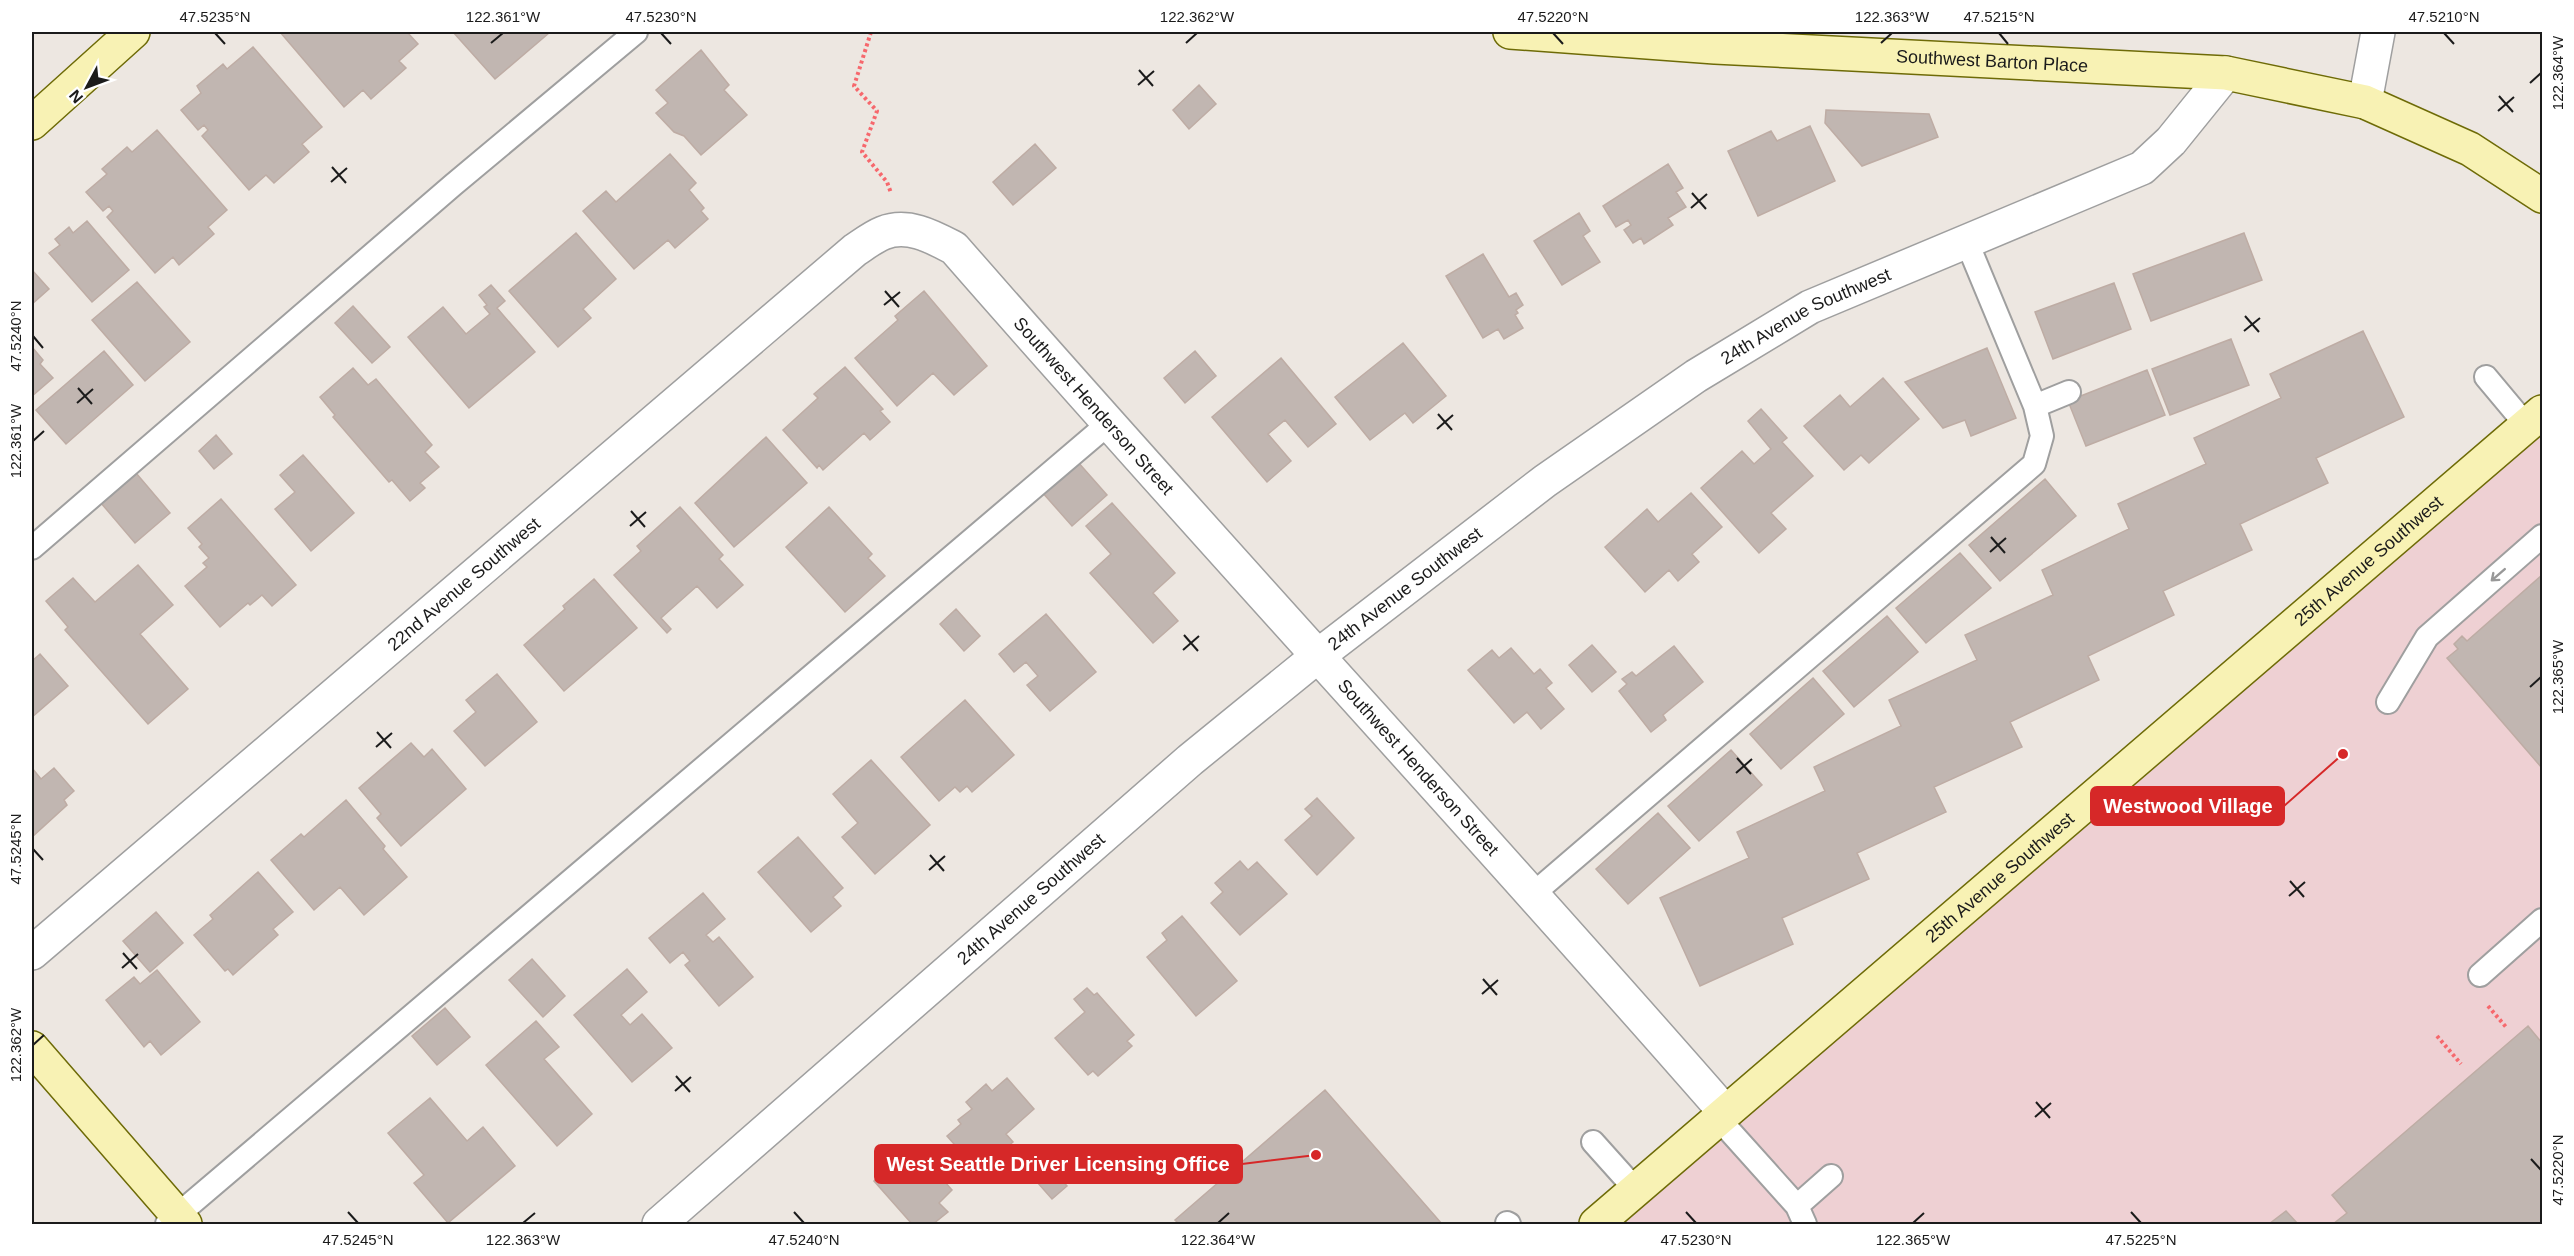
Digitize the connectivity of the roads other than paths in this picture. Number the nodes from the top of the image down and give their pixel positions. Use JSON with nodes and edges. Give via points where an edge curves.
{"nodes":[{"id":1,"x":133,"y":32,"type":"edge"},
{"id":2,"x":636,"y":32,"type":"edge"},
{"id":3,"x":1510,"y":32,"type":"edge"},
{"id":4,"x":2378,"y":32,"type":"edge"},
{"id":5,"x":1721,"y":39,"type":"edge"},
{"id":6,"x":2226,"y":73,"type":"junction"},
{"id":7,"x":2365,"y":102,"type":"junction"},
{"id":8,"x":32,"y":123,"type":"edge"},
{"id":9,"x":2542,"y":196,"type":"edge"},
{"id":10,"x":906,"y":230,"type":"joint"},
{"id":11,"x":1966,"y":240,"type":"junction"},
{"id":12,"x":2486,"y":377,"type":"dead end"},
{"id":13,"x":2069,"y":392,"type":"dead end"},
{"id":14,"x":2035,"y":406,"type":"junction"},
{"id":15,"x":2535,"y":419,"type":"edge"},
{"id":16,"x":1108,"y":424,"type":"junction"},
{"id":17,"x":2542,"y":536,"type":"edge"},
{"id":18,"x":32,"y":548,"type":"edge"},
{"id":19,"x":1319,"y":655,"type":"junction"},
{"id":20,"x":2388,"y":702,"type":"dead end"},
{"id":21,"x":1533,"y":894,"type":"junction"},
{"id":22,"x":2542,"y":920,"type":"edge"},
{"id":23,"x":32,"y":952,"type":"edge"},
{"id":24,"x":2480,"y":975,"type":"dead end"},
{"id":25,"x":32,"y":1048,"type":"edge"},
{"id":26,"x":1721,"y":1115,"type":"junction"},
{"id":27,"x":1593,"y":1142,"type":"dead end"},
{"id":28,"x":1831,"y":1176,"type":"dead end"},
{"id":29,"x":1636,"y":1190,"type":"junction"},
{"id":30,"x":1801,"y":1215,"type":"edge"},
{"id":31,"x":176,"y":1222,"type":"edge"},
{"id":32,"x":659,"y":1224,"type":"edge"},
{"id":33,"x":1596,"y":1224,"type":"edge"}],
"edges":[{"from":1,"to":8,"type":"street"},
{"from":2,"to":18,"type":"lane"},
{"from":3,"to":5,"type":"street","name":"Southwest Barton Place"},
{"from":4,"to":7,"type":"street"},
{"from":5,"to":6,"type":"street","name":"Southwest Barton Place"},
{"from":6,"to":7,"type":"street","name":"Southwest Barton Place"},
{"from":6,"to":11,"type":"street","name":"24th Avenue Southwest","via":[[2171,141],[2142,168]]},
{"from":7,"to":9,"type":"street","name":"Southwest Barton Place","via":[[2470,149]]},
{"from":10,"to":16,"type":"street","name":"Southwest Henderson Street","via":[[924,233],[954,248]]},
{"from":10,"to":23,"type":"street","name":"22nd Avenue Southwest","via":[[884,232],[855,250]]},
{"from":11,"to":14,"type":"lane"},
{"from":11,"to":19,"type":"street","name":"24th Avenue Southwest","via":[[1810,307],[1696,376],[1545,480]]},
{"from":12,"to":15,"type":"lane"},
{"from":13,"to":14,"type":"lane"},
{"from":14,"to":21,"type":"lane","via":[[2042,436],[2034,464]]},
{"from":15,"to":26,"type":"street","name":"25th Avenue Southwest"},
{"from":16,"to":19,"type":"street","name":"Southwest Henderson Street"},
{"from":16,"to":31,"type":"lane"},
{"from":17,"to":20,"type":"lane","one_way":true,"via":[[2427,637]]},
{"from":19,"to":21,"type":"street","name":"Southwest Henderson Street"},
{"from":19,"to":32,"type":"street","name":"24th Avenue Southwest","via":[[1190,760]]},
{"from":21,"to":26,"type":"street","name":"Southwest Henderson Street"},
{"from":22,"to":24,"type":"lane"},
{"from":25,"to":31,"type":"street"},
{"from":26,"to":29,"type":"street","name":"25th Avenue Southwest"},
{"from":26,"to":30,"type":"lane","name":"Southwest Henderson Street"},
{"from":27,"to":29,"type":"lane"},
{"from":28,"to":30,"type":"lane"},
{"from":29,"to":33,"type":"street","name":"25th Avenue Southwest"}]}
